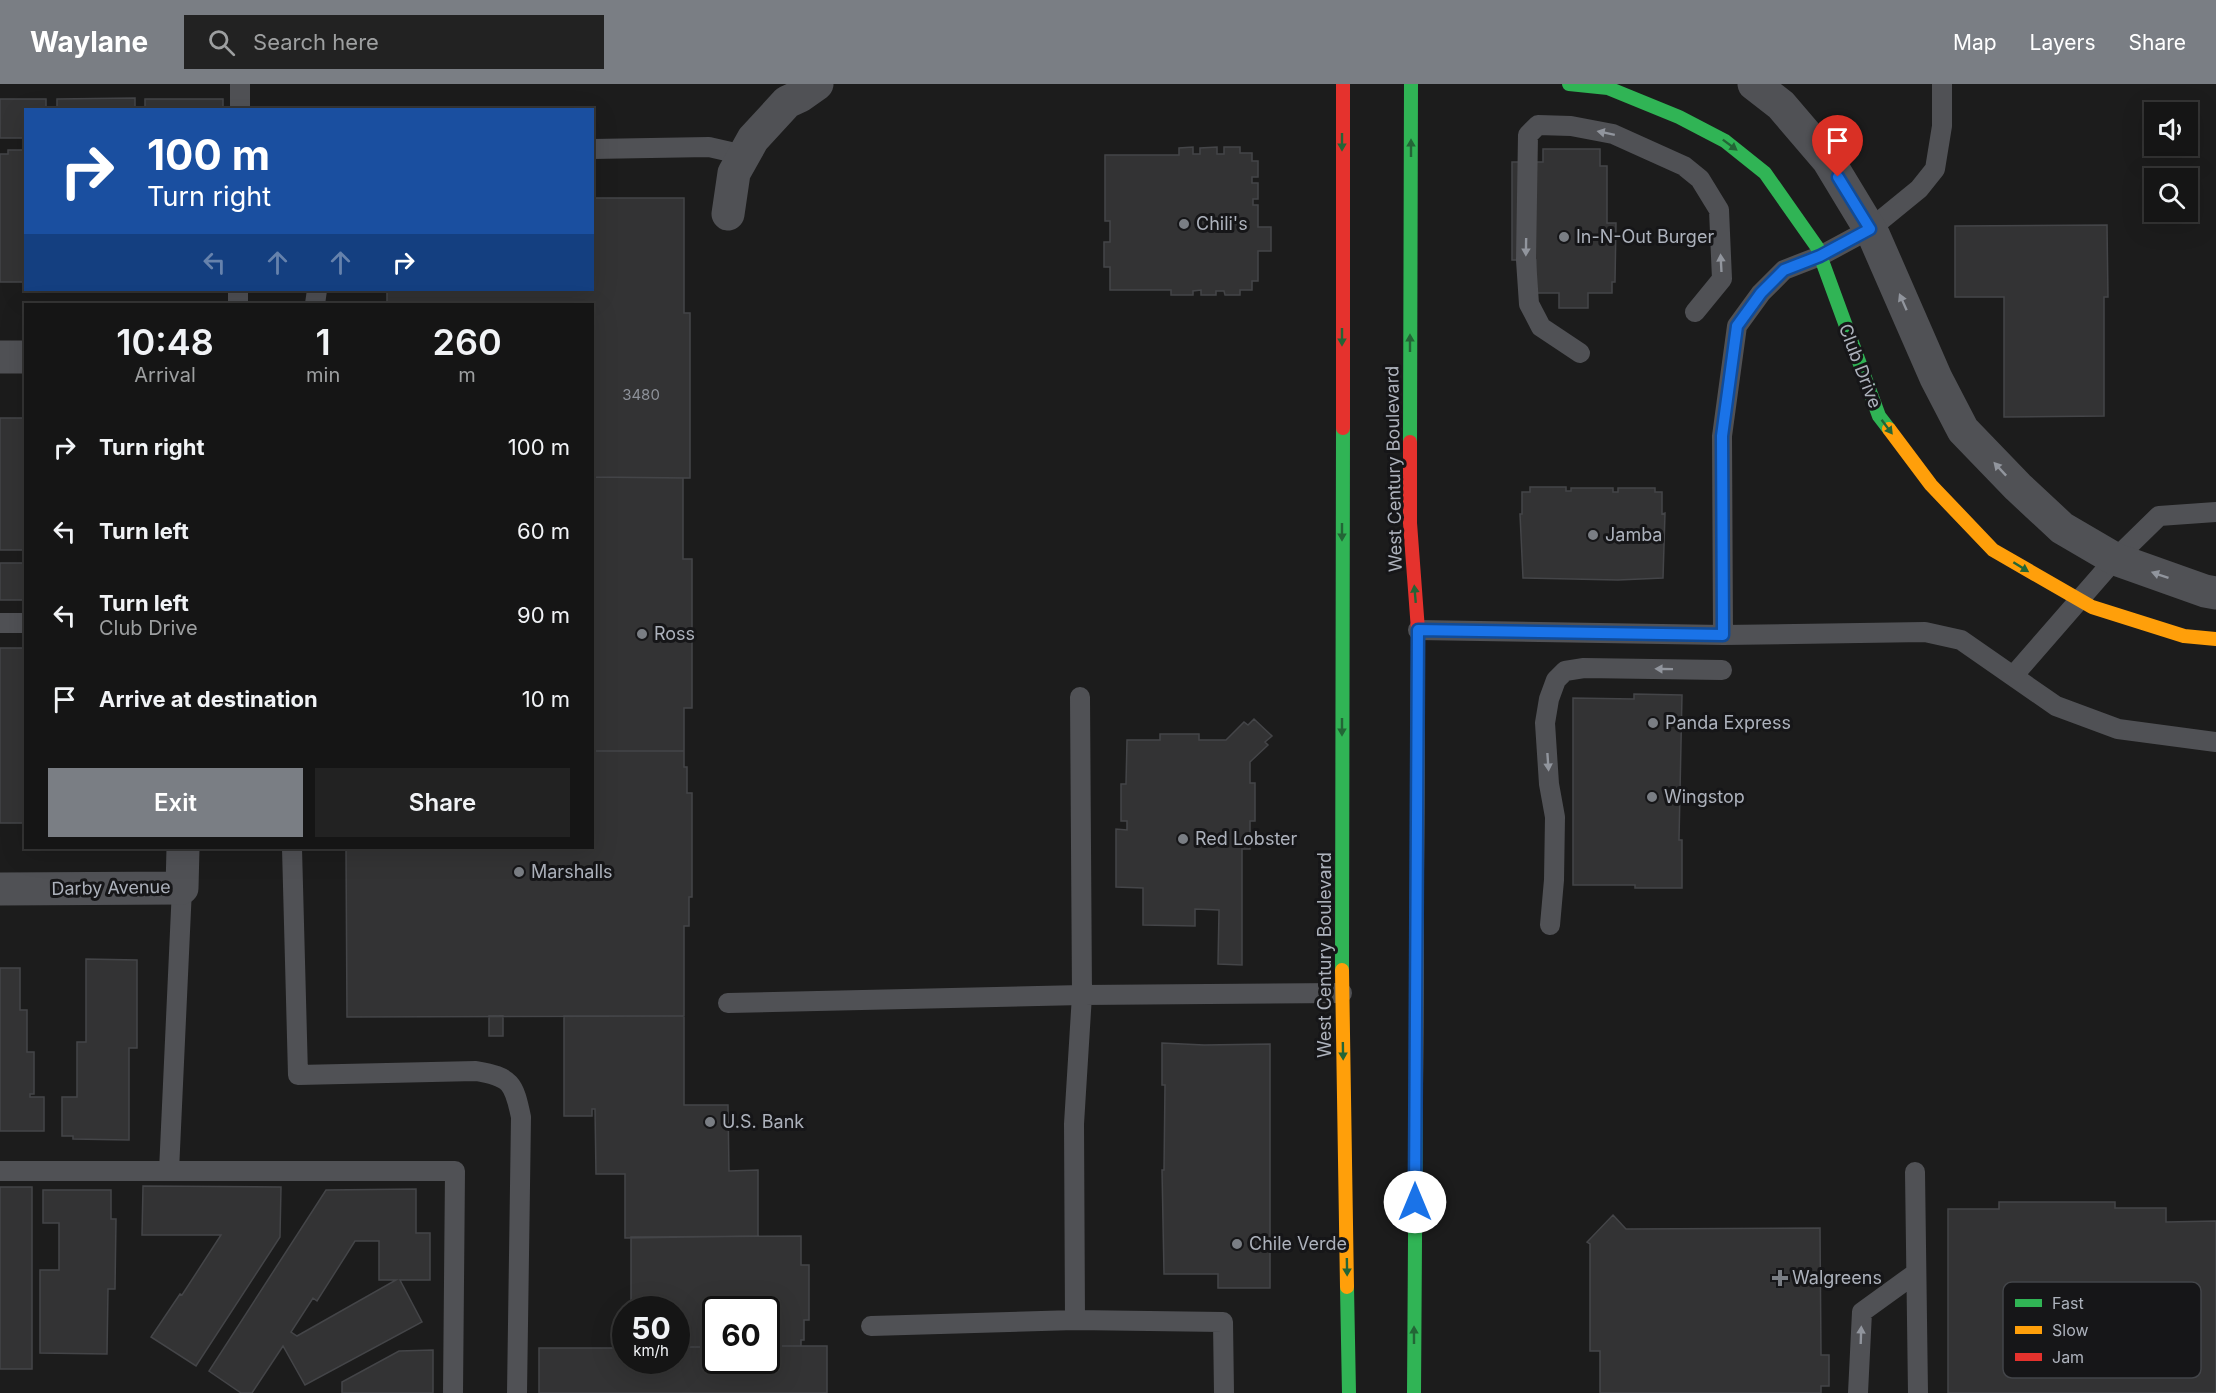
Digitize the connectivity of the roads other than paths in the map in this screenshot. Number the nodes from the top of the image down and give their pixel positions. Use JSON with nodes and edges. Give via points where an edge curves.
{"nodes":[{"id":1,"x":240,"y":84,"type":"edge"},
{"id":2,"x":1343,"y":84,"type":"edge"},
{"id":3,"x":1411,"y":84,"type":"edge"},
{"id":4,"x":1569,"y":84,"type":"edge"},
{"id":5,"x":1754,"y":84,"type":"edge"},
{"id":6,"x":1942,"y":84,"type":"edge"},
{"id":7,"x":803,"y":88,"type":"edge"},
{"id":8,"x":240,"y":108,"type":"edge"},
{"id":9,"x":594,"y":148,"type":"edge"},
{"id":10,"x":744,"y":155,"type":"junction"},
{"id":11,"x":728,"y":214,"type":"dead end"},
{"id":12,"x":1870,"y":229,"type":"junction"},
{"id":13,"x":1820,"y":256,"type":"junction"},
{"id":14,"x":1695,"y":312,"type":"dead end"},
{"id":15,"x":1580,"y":353,"type":"dead end"},
{"id":16,"x":0,"y":357,"type":"edge"},
{"id":17,"x":24,"y":357,"type":"edge"},
{"id":18,"x":2216,"y":512,"type":"edge"},
{"id":19,"x":2115,"y":560,"type":"junction"},
{"id":20,"x":2216,"y":593,"type":"edge"},
{"id":21,"x":2079,"y":602,"type":"junction"},
{"id":22,"x":0,"y":623,"type":"edge"},
{"id":23,"x":24,"y":623,"type":"edge"},
{"id":24,"x":1418,"y":630,"type":"junction"},
{"id":25,"x":1723,"y":635,"type":"junction"},
{"id":26,"x":2216,"y":639,"type":"edge"},
{"id":27,"x":1722,"y":670,"type":"dead end"},
{"id":28,"x":2013,"y":676,"type":"junction"},
{"id":29,"x":1080,"y":697,"type":"dead end"},
{"id":30,"x":2216,"y":742,"type":"edge"},
{"id":31,"x":183,"y":849,"type":"edge"},
{"id":32,"x":292,"y":849,"type":"edge"},
{"id":33,"x":182,"y":888,"type":"junction"},
{"id":34,"x":0,"y":889,"type":"edge"},
{"id":35,"x":1550,"y":925,"type":"dead end"},
{"id":36,"x":1342,"y":993,"type":"junction"},
{"id":37,"x":1082,"y":996,"type":"junction"},
{"id":38,"x":728,"y":1003,"type":"dead end"},
{"id":39,"x":0,"y":1171,"type":"edge"},
{"id":40,"x":169,"y":1171,"type":"junction"},
{"id":41,"x":1915,"y":1172,"type":"dead end"},
{"id":42,"x":1916,"y":1273,"type":"junction"},
{"id":43,"x":1075,"y":1320,"type":"junction"},
{"id":44,"x":871,"y":1326,"type":"dead end"},
{"id":45,"x":453,"y":1393,"type":"edge"},
{"id":46,"x":517,"y":1393,"type":"edge"},
{"id":47,"x":1224,"y":1393,"type":"edge"},
{"id":48,"x":1350,"y":1393,"type":"edge"},
{"id":49,"x":1414,"y":1393,"type":"edge"},
{"id":50,"x":1858,"y":1393,"type":"edge"},
{"id":51,"x":1918,"y":1393,"type":"edge"}],
"edges":[{"from":1,"to":8,"type":"lane"},
{"from":2,"to":36,"type":"main road","name":"West Century Boulevard","one_way":true},
{"from":24,"to":3,"type":"main road","name":"West Century Boulevard","one_way":true,"via":[[1410,523]]},
{"from":4,"to":13,"type":"main road","name":"Club Drive","one_way":true,"via":[[1608,88],[1725,141],[1765,173]]},
{"from":5,"to":12,"type":"street","via":[[1781,105],[1828,159]]},
{"from":6,"to":12,"type":"lane","via":[[1942,126],[1935,169],[1919,189]]},
{"from":7,"to":10,"type":"street","via":[[753,139]]},
{"from":9,"to":10,"type":"lane","via":[[709,147]]},
{"from":10,"to":11,"type":"street","via":[[734,173]]},
{"from":12,"to":13,"type":"lane"},
{"from":19,"to":12,"type":"street","one_way":true,"via":[[2062,528],[1963,430]]},
{"from":13,"to":21,"type":"main road","name":"Club Drive","one_way":true,"via":[[1879,416],[1931,485],[1993,550]]},
{"from":13,"to":25,"type":"lane","via":[[1784,270],[1737,326],[1722,436]]},
{"from":14,"to":15,"type":"lane","one_way":true,"via":[[1722,279],[1719,210],[1700,179],[1684,166],[1613,134],[1538,125],[1528,135],[1529,303],[1541,327]]},
{"from":16,"to":17,"type":"street"},
{"from":18,"to":19,"type":"lane","via":[[2159,516]]},
{"from":20,"to":19,"type":"street","one_way":true},
{"from":19,"to":21,"type":"lane"},
{"from":21,"to":26,"type":"main road","name":"Club Drive","via":[[2184,636]]},
{"from":21,"to":28,"type":"lane"},
{"from":22,"to":23,"type":"lane"},
{"from":24,"to":25,"type":"lane"},
{"from":49,"to":24,"type":"main road","name":"West Century Boulevard","one_way":true},
{"from":25,"to":28,"type":"lane","via":[[1925,632],[1961,640]]},
{"from":27,"to":35,"type":"lane","one_way":true,"via":[[1584,668],[1565,671],[1556,680],[1545,723],[1555,817]]},
{"from":28,"to":30,"type":"lane","via":[[2056,706],[2118,729]]},
{"from":29,"to":37,"type":"lane"},
{"from":31,"to":33,"type":"street","name":"Darby Avenue"},
{"from":32,"to":46,"type":"lane","via":[[298,1075],[476,1071],[499,1075],[516,1092],[521,1117]]},
{"from":33,"to":34,"type":"street","name":"Darby Avenue"},
{"from":33,"to":40,"type":"lane"},
{"from":36,"to":37,"type":"lane"},
{"from":36,"to":48,"type":"main road","name":"West Century Boulevard","one_way":true},
{"from":37,"to":38,"type":"lane"},
{"from":37,"to":43,"type":"lane","via":[[1074,1124]]},
{"from":39,"to":40,"type":"lane"},
{"from":40,"to":45,"type":"lane","via":[[455,1171]]},
{"from":41,"to":42,"type":"lane"},
{"from":50,"to":42,"type":"lane","one_way":true,"via":[[1862,1312]]},
{"from":42,"to":51,"type":"lane"},
{"from":43,"to":44,"type":"lane"},
{"from":43,"to":47,"type":"lane","via":[[1223,1322]]}]}
